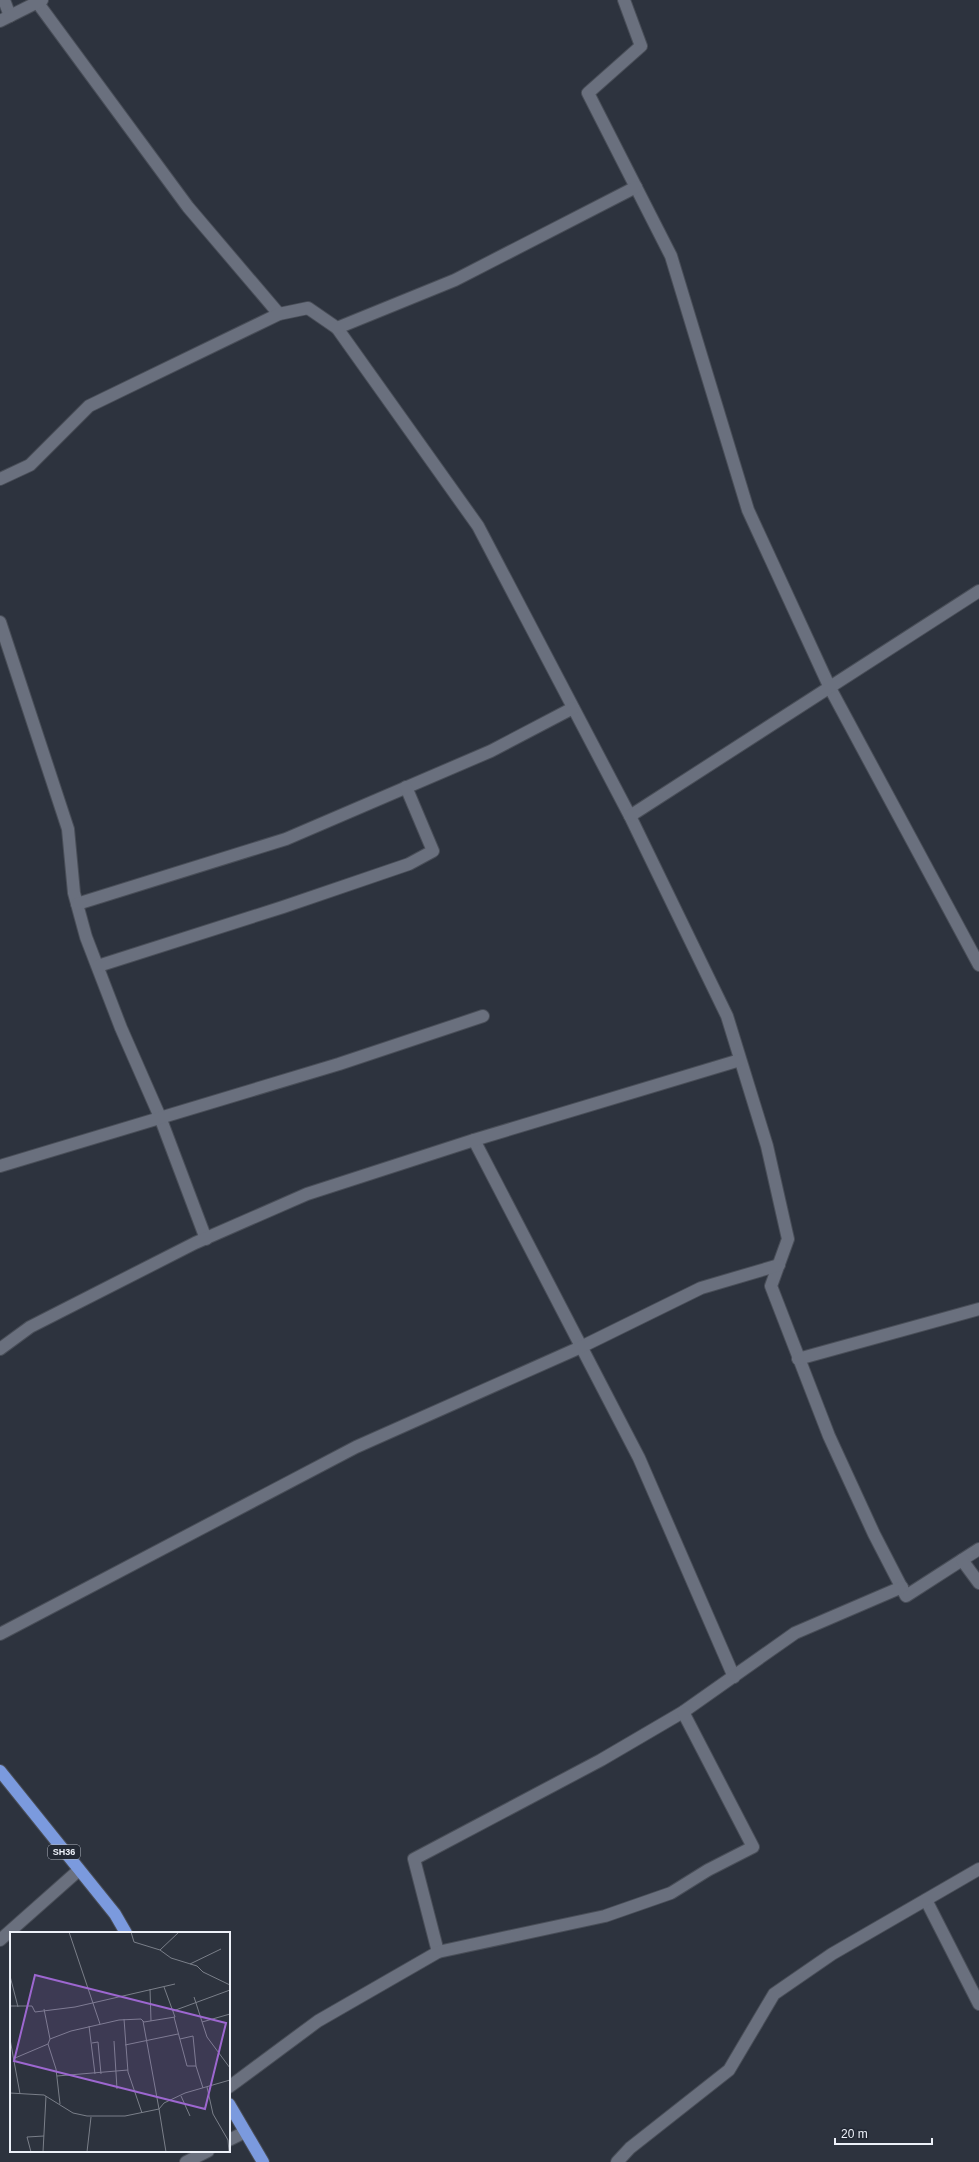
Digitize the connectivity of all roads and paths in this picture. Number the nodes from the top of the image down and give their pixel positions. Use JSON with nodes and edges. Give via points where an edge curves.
{"nodes":[{"id":1,"x":4,"y":0,"type":"edge"},
{"id":2,"x":624,"y":0,"type":"edge"},
{"id":3,"x":40,"y":1,"type":"edge"},
{"id":4,"x":5,"y":18,"type":"edge"},
{"id":5,"x":636,"y":188,"type":"junction"},
{"id":6,"x":279,"y":314,"type":"junction"},
{"id":7,"x":337,"y":328,"type":"junction"},
{"id":8,"x":0,"y":479,"type":"edge"},
{"id":9,"x":979,"y":591,"type":"edge"},
{"id":10,"x":0,"y":622,"type":"edge"},
{"id":11,"x":830,"y":688,"type":"junction"},
{"id":12,"x":573,"y":708,"type":"junction"},
{"id":13,"x":406,"y":787,"type":"junction"},
{"id":14,"x":630,"y":816,"type":"junction"},
{"id":15,"x":77,"y":904,"type":"junction"},
{"id":16,"x":979,"y":965,"type":"edge"},
{"id":17,"x":98,"y":966,"type":"junction"},
{"id":18,"x":483,"y":1016,"type":"dead end"},
{"id":19,"x":740,"y":1060,"type":"junction"},
{"id":20,"x":160,"y":1117,"type":"junction"},
{"id":21,"x":474,"y":1140,"type":"junction"},
{"id":22,"x":0,"y":1166,"type":"edge"},
{"id":23,"x":206,"y":1239,"type":"junction"},
{"id":24,"x":779,"y":1265,"type":"junction"},
{"id":25,"x":979,"y":1309,"type":"edge"},
{"id":26,"x":581,"y":1347,"type":"junction"},
{"id":27,"x":0,"y":1349,"type":"edge"},
{"id":28,"x":798,"y":1359,"type":"junction"},
{"id":29,"x":979,"y":1549,"type":"edge"},
{"id":30,"x":962,"y":1560,"type":"junction"},
{"id":31,"x":979,"y":1583,"type":"edge"},
{"id":32,"x":902,"y":1588,"type":"junction"},
{"id":33,"x":0,"y":1634,"type":"edge"},
{"id":34,"x":734,"y":1677,"type":"junction"},
{"id":35,"x":683,"y":1712,"type":"junction"},
{"id":36,"x":0,"y":1772,"type":"edge"},
{"id":37,"x":979,"y":1869,"type":"edge"},
{"id":38,"x":79,"y":1870,"type":"junction"},
{"id":39,"x":926,"y":1900,"type":"junction"},
{"id":40,"x":125,"y":1932,"type":"edge"},
{"id":41,"x":0,"y":1940,"type":"edge"},
{"id":42,"x":438,"y":1952,"type":"junction"},
{"id":43,"x":979,"y":2004,"type":"edge"},
{"id":44,"x":230,"y":2085,"type":"edge"},
{"id":45,"x":230,"y":2106,"type":"edge"},
{"id":46,"x":245,"y":2132,"type":"junction"},
{"id":47,"x":230,"y":2140,"type":"edge"},
{"id":48,"x":206,"y":2152,"type":"edge"},
{"id":49,"x":186,"y":2162,"type":"edge"},
{"id":50,"x":264,"y":2162,"type":"edge"},
{"id":51,"x":617,"y":2162,"type":"edge"}],
"edges":[{"from":1,"to":4,"type":"street"},
{"from":2,"to":5,"type":"street","via":[[641,46],[588,93]]},
{"from":3,"to":4,"type":"street"},
{"from":3,"to":6,"type":"street","via":[[188,207]]},
{"from":5,"to":7,"type":"street","via":[[455,280]]},
{"from":5,"to":11,"type":"street","via":[[671,256],[748,510]]},
{"from":6,"to":7,"type":"street","via":[[308,308]]},
{"from":6,"to":8,"type":"street","via":[[89,406],[30,465]]},
{"from":7,"to":12,"type":"street","via":[[478,526]]},
{"from":9,"to":11,"type":"street"},
{"from":10,"to":15,"type":"street","via":[[68,829]]},
{"from":11,"to":14,"type":"street"},
{"from":11,"to":16,"type":"street"},
{"from":12,"to":13,"type":"street","via":[[491,751]]},
{"from":12,"to":14,"type":"street"},
{"from":13,"to":15,"type":"street","via":[[286,839]]},
{"from":13,"to":17,"type":"street","via":[[433,851],[409,864],[283,908]]},
{"from":14,"to":19,"type":"street","via":[[727,1016]]},
{"from":15,"to":17,"type":"street","via":[[86,937]]},
{"from":17,"to":20,"type":"street","via":[[121,1028]]},
{"from":18,"to":20,"type":"street","via":[[339,1064]]},
{"from":19,"to":21,"type":"street"},
{"from":19,"to":24,"type":"street","via":[[767,1146],[788,1239]]},
{"from":20,"to":22,"type":"street"},
{"from":20,"to":23,"type":"street"},
{"from":21,"to":23,"type":"street","via":[[306,1194]]},
{"from":21,"to":26,"type":"street"},
{"from":23,"to":27,"type":"street","via":[[30,1327]]},
{"from":24,"to":26,"type":"street","via":[[700,1288]]},
{"from":24,"to":28,"type":"street","via":[[771,1286]]},
{"from":25,"to":28,"type":"street"},
{"from":26,"to":33,"type":"street","via":[[356,1447]]},
{"from":26,"to":34,"type":"street","via":[[639,1458]]},
{"from":28,"to":32,"type":"street","via":[[829,1436]]},
{"from":29,"to":30,"type":"street"},
{"from":30,"to":31,"type":"street"},
{"from":30,"to":32,"type":"street","via":[[906,1596]]},
{"from":32,"to":34,"type":"street","via":[[795,1633]]},
{"from":34,"to":35,"type":"street"},
{"from":35,"to":42,"type":"street","via":[[594,1763],[414,1859]]},
{"from":35,"to":42,"type":"street","via":[[753,1848],[708,1870],[670,1893],[606,1916]]},
{"from":36,"to":38,"type":"highway","number":"SH36"},
{"from":37,"to":39,"type":"street"},
{"from":38,"to":40,"type":"highway","number":"SH36","via":[[115,1914]]},
{"from":38,"to":41,"type":"street"},
{"from":39,"to":43,"type":"street"},
{"from":39,"to":51,"type":"street","via":[[832,1954],[774,1994],[729,2070],[630,2148]]},
{"from":42,"to":44,"type":"street","via":[[318,2021]]},
{"from":45,"to":46,"type":"highway"},
{"from":46,"to":47,"type":"street"},
{"from":46,"to":50,"type":"highway"},
{"from":48,"to":49,"type":"street"}]}
